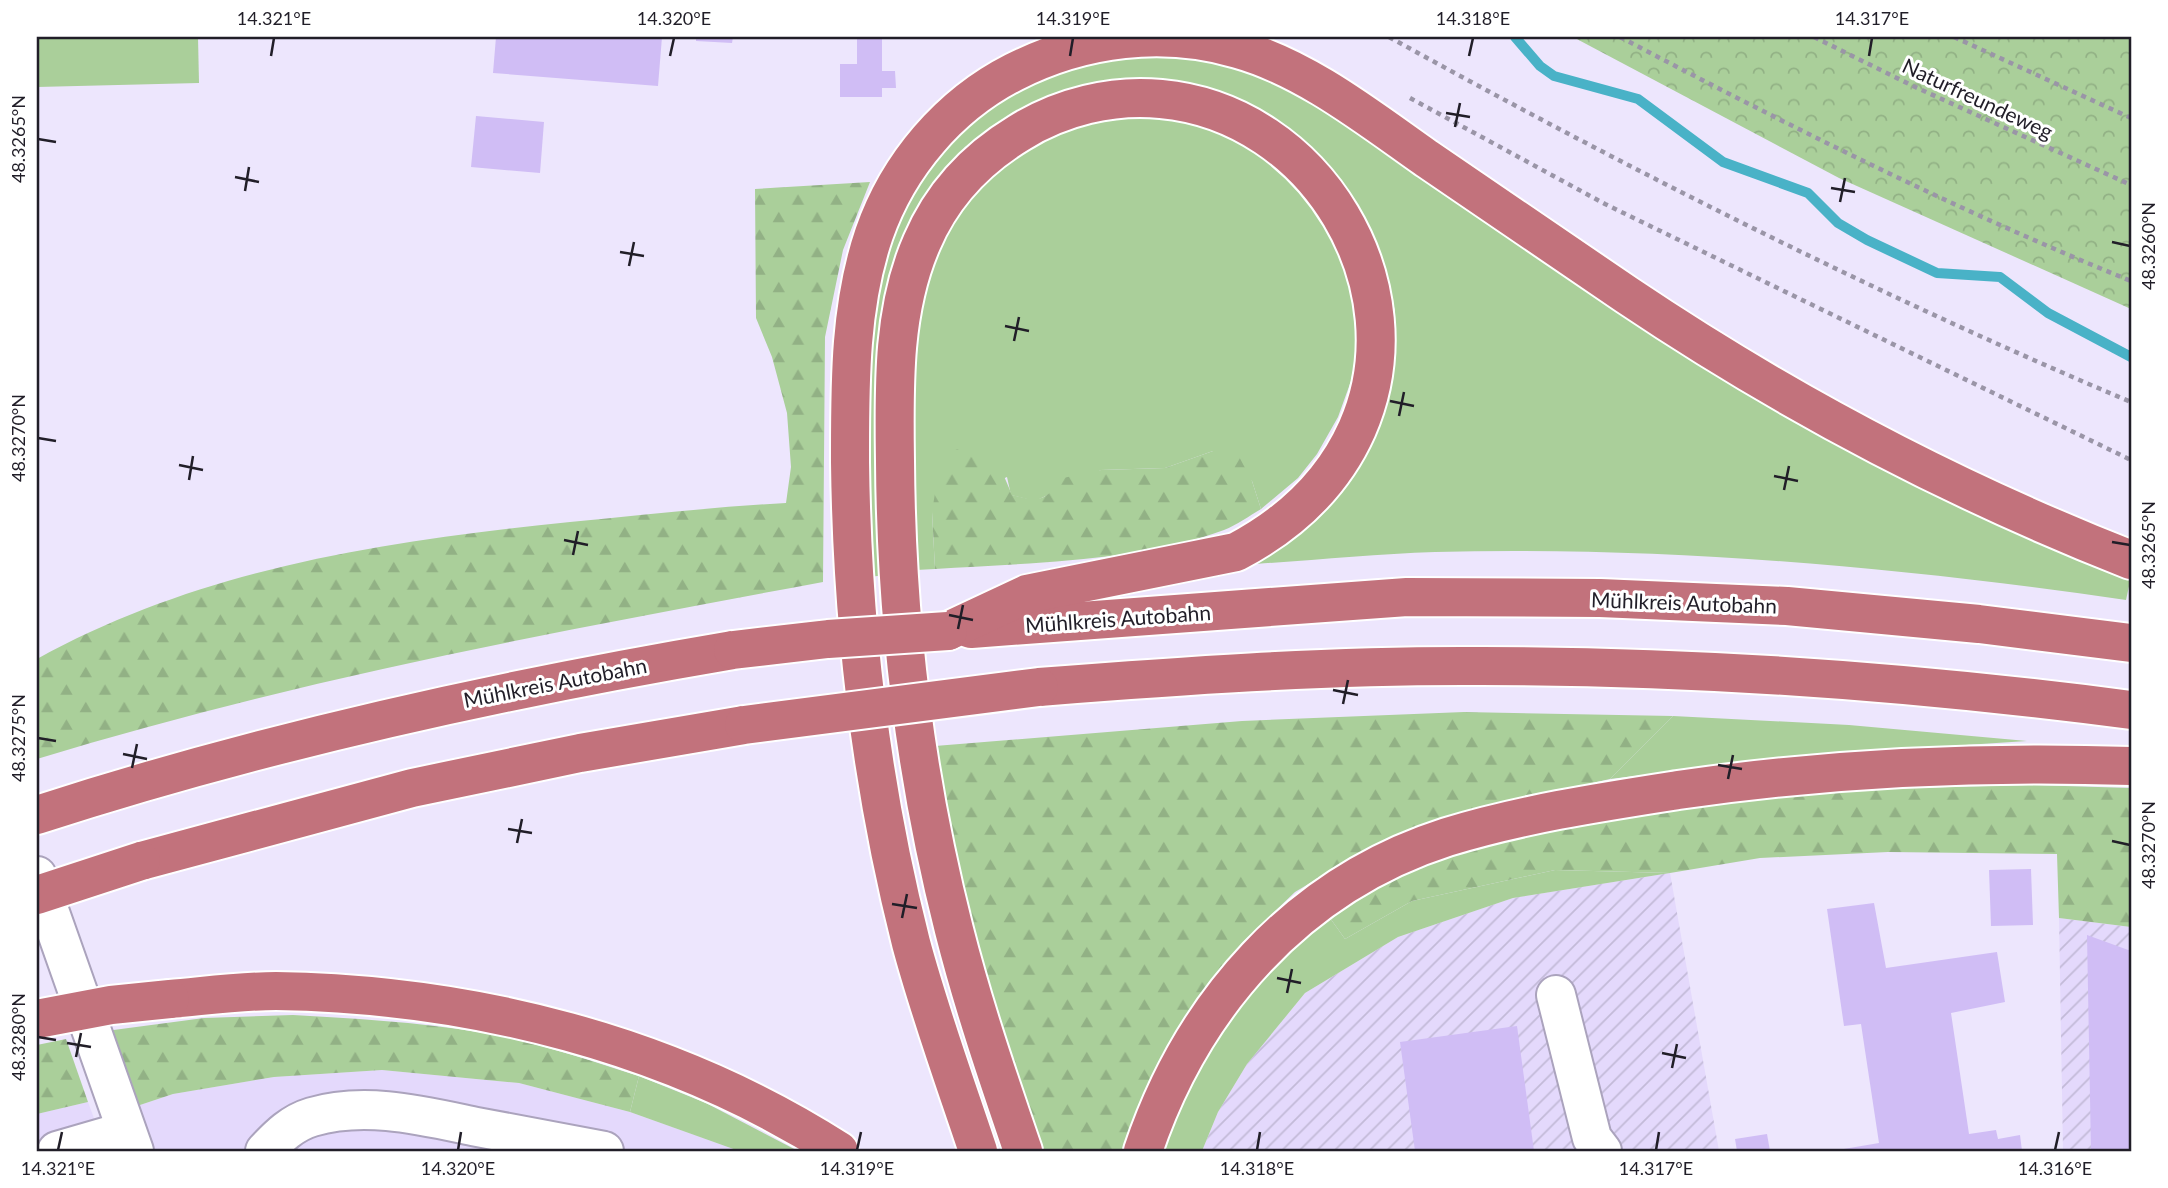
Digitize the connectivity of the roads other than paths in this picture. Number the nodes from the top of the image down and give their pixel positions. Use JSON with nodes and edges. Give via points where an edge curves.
{"nodes":[{"id":1,"x":2131,"y":560,"type":"edge"},
{"id":2,"x":1031,"y":609,"type":"junction"},
{"id":3,"x":2131,"y":643,"type":"edge"},
{"id":4,"x":2131,"y":710,"type":"edge"},
{"id":5,"x":2131,"y":766,"type":"edge"},
{"id":6,"x":37,"y":815,"type":"edge"},
{"id":7,"x":37,"y":876,"type":"edge"},
{"id":8,"x":37,"y":895,"type":"edge"},
{"id":9,"x":1556,"y":995,"type":"dead end"},
{"id":10,"x":37,"y":1019,"type":"edge"},
{"id":11,"x":130,"y":1141,"type":"edge"},
{"id":12,"x":57,"y":1151,"type":"edge"},
{"id":13,"x":265,"y":1151,"type":"edge"},
{"id":14,"x":604,"y":1151,"type":"edge"},
{"id":15,"x":839,"y":1151,"type":"edge"},
{"id":16,"x":978,"y":1151,"type":"edge"},
{"id":17,"x":1023,"y":1151,"type":"edge"},
{"id":18,"x":1143,"y":1151,"type":"edge"},
{"id":19,"x":1602,"y":1151,"type":"edge"}],
"edges":[{"from":1,"to":16,"type":"highway","via":[[1961,487],[1795,402],[1288,70],[1241,50],[1191,39],[1139,37],[1087,44],[1026,66],[952,113],[917,153],[894,192],[875,231],[863,276],[851,374],[853,551],[873,760],[911,941]]},
{"from":2,"to":3,"type":"highway","name":"Mühlkreis Autobahn","via":[[1407,597],[1600,598],[1787,606]]},
{"from":2,"to":6,"type":"highway","name":"Mühlkreis Autobahn","bridge":true,"via":[[948,631],[733,650],[570,677],[233,754]]},
{"from":2,"to":17,"type":"highway","via":[[1236,552],[1266,536],[1300,510],[1326,481],[1358,427],[1368,396],[1375,337],[1373,302],[1349,226],[1324,187],[1287,150],[1249,125],[1208,108],[1161,99],[1114,100],[1074,108],[1035,123],[999,145],[940,205],[913,267],[899,324],[895,497],[907,672],[918,753],[954,929]]},
{"from":4,"to":8,"type":"highway","bridge":true,"via":[[1835,679],[1556,666],[1266,671],[1039,687],[744,725],[580,753],[412,788],[141,860]]},
{"from":5,"to":18,"type":"highway","via":[[1915,765],[1815,773],[1619,799],[1445,838],[1394,858],[1347,884],[1253,960],[1213,1007],[1185,1052]]},
{"from":7,"to":11,"type":"street"},
{"from":9,"to":19,"type":"street","via":[[1592,1138]]},
{"from":10,"to":15,"type":"highway","bridge":true,"via":[[111,1005],[273,991],[435,1003],[597,1040],[681,1069],[744,1096]]},
{"from":11,"to":12,"type":"street"},
{"from":13,"to":14,"type":"street","via":[[284,1130],[311,1118],[369,1110],[409,1113]]}]}
